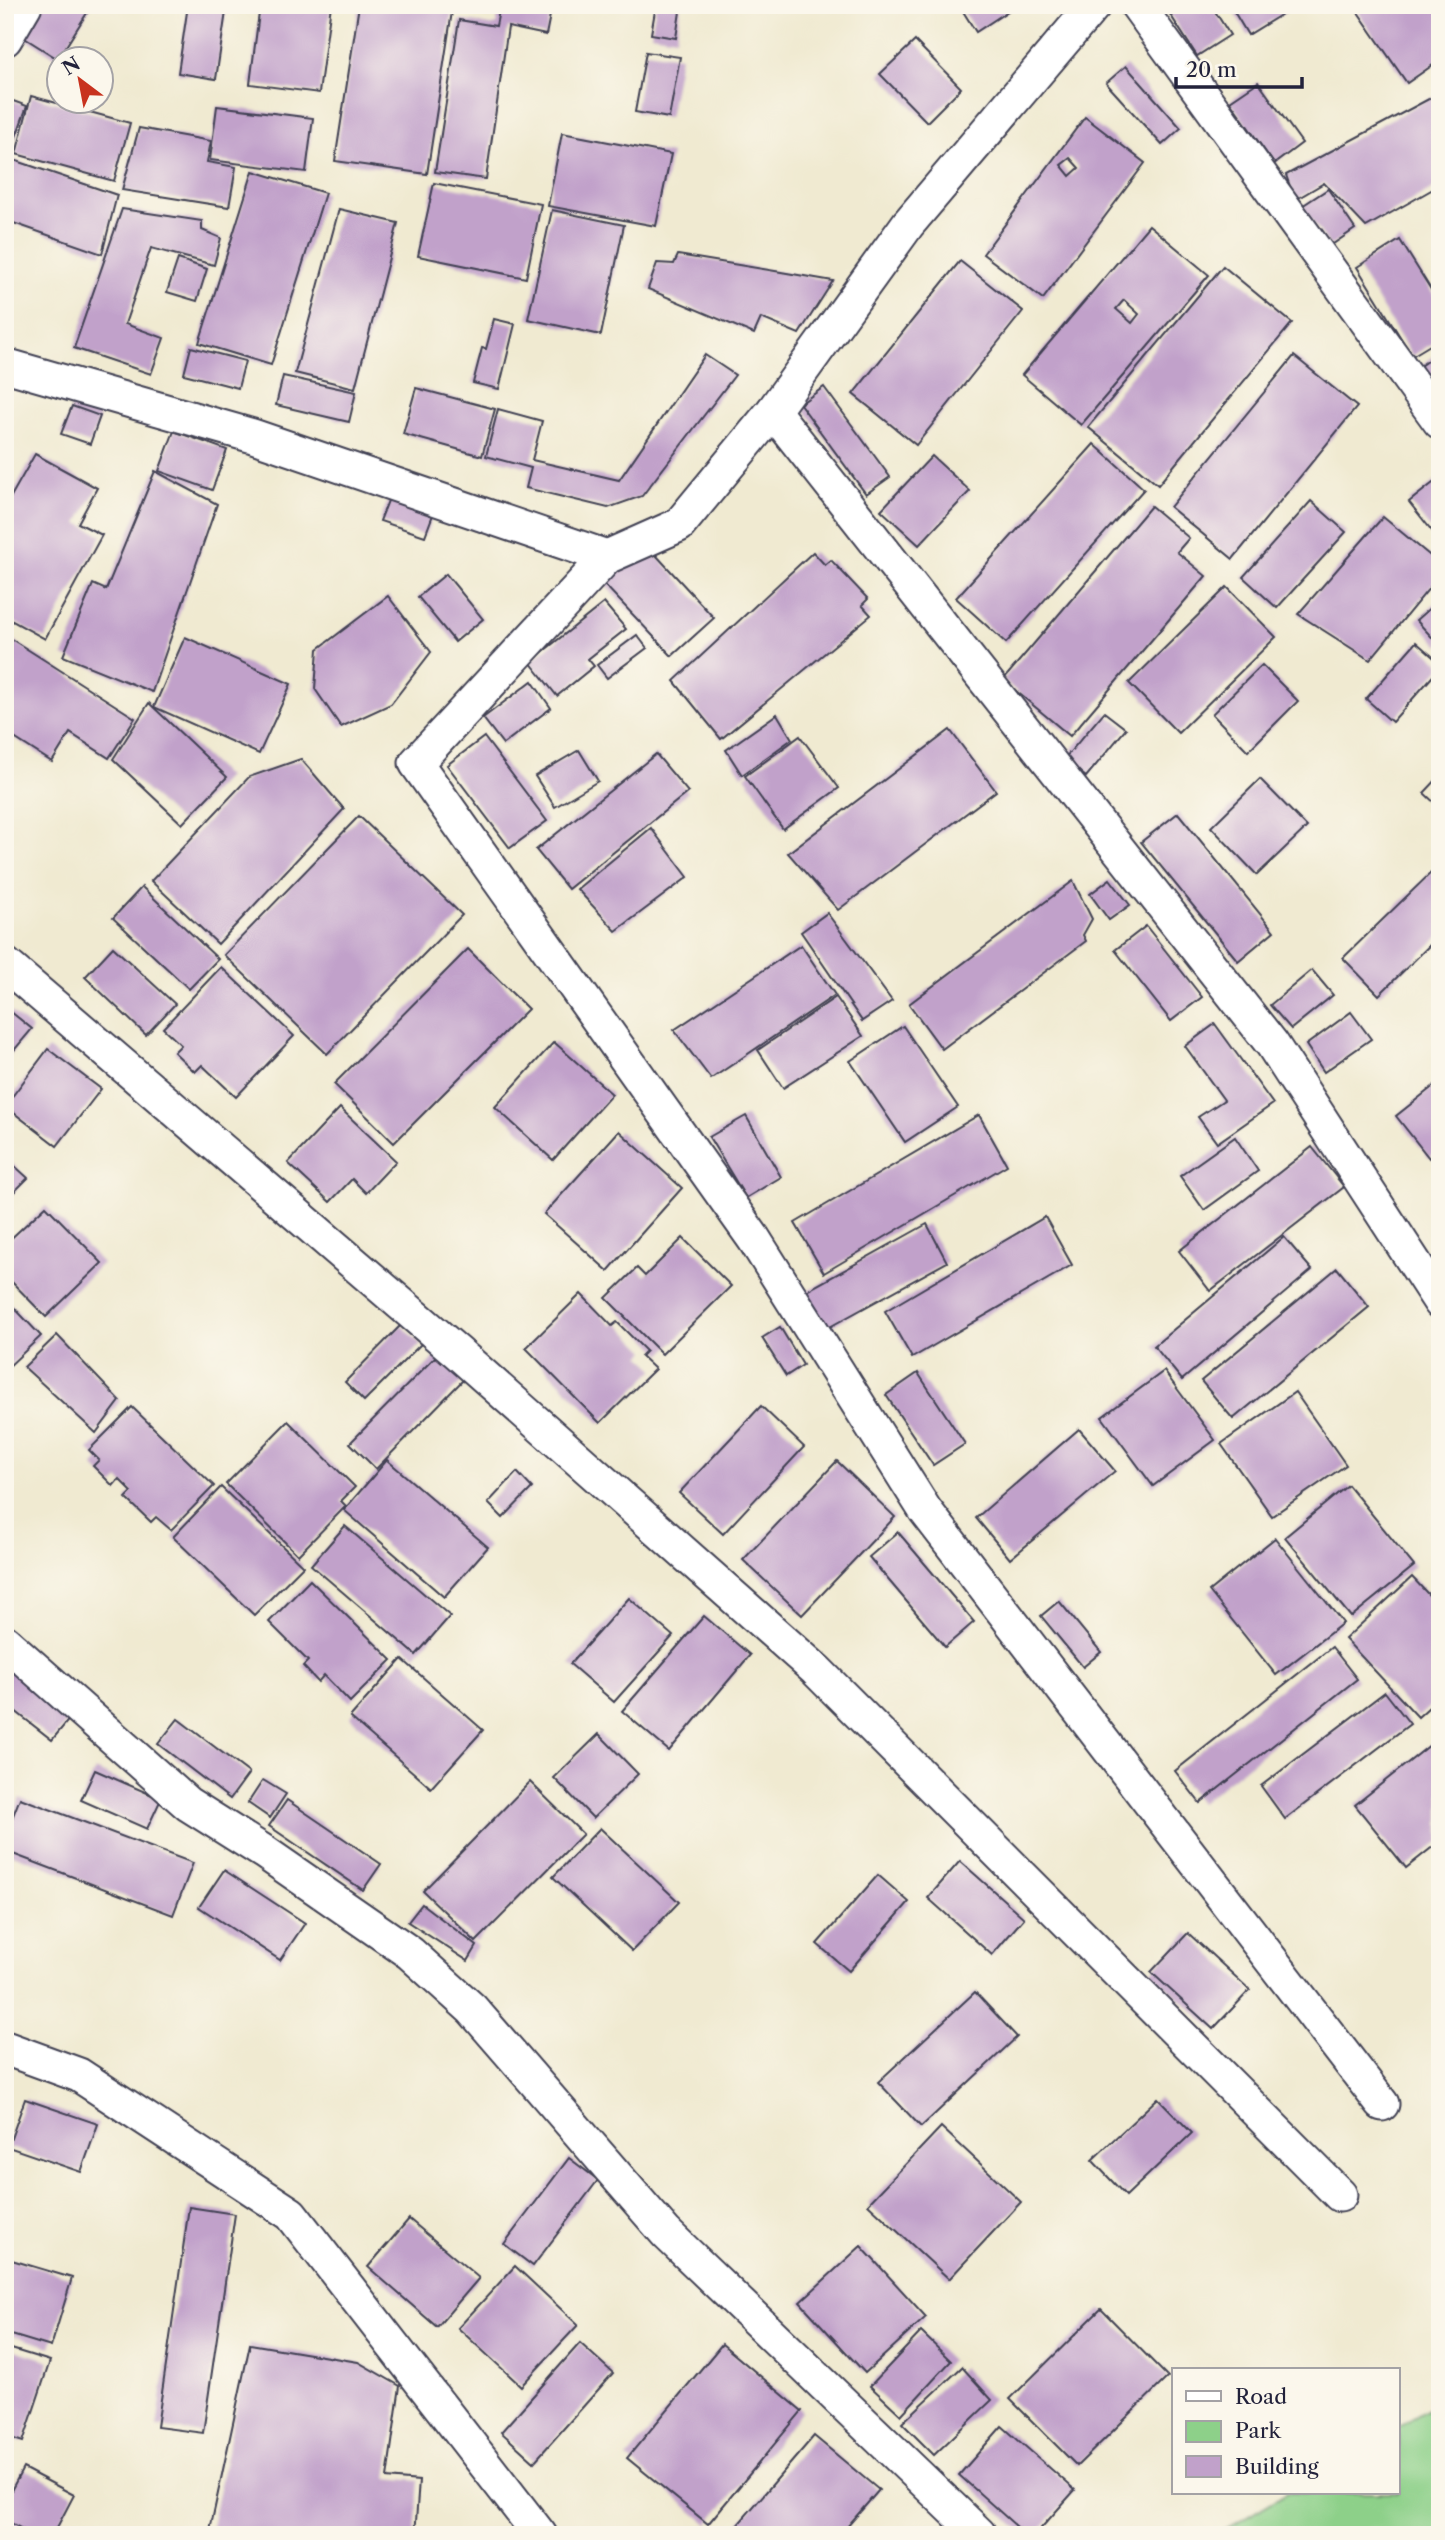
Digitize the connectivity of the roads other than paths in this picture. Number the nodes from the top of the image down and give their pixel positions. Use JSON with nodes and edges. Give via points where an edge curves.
{"nodes":[{"id":1,"x":25,"y":5,"type":"edge"},
{"id":2,"x":1094,"y":5,"type":"edge"},
{"id":3,"x":1137,"y":5,"type":"edge"},
{"id":4,"x":5,"y":39,"type":"edge"},
{"id":5,"x":5,"y":365,"type":"edge"},
{"id":6,"x":774,"y":411,"type":"junction"},
{"id":7,"x":1440,"y":422,"type":"edge"},
{"id":8,"x":607,"y":557,"type":"junction"},
{"id":9,"x":5,"y":964,"type":"edge"},
{"id":10,"x":1440,"y":1302,"type":"edge"},
{"id":11,"x":5,"y":1642,"type":"edge"},
{"id":12,"x":5,"y":2048,"type":"edge"},
{"id":13,"x":1382,"y":2104,"type":"dead end"},
{"id":14,"x":1340,"y":2195,"type":"dead end"},
{"id":15,"x":979,"y":2534,"type":"edge"},
{"id":16,"x":540,"y":2535,"type":"edge"}],
"edges":[{"from":1,"to":4,"type":"street"},
{"from":2,"to":6,"type":"street","via":[[908,224]]},
{"from":3,"to":7,"type":"street"},
{"from":5,"to":8,"type":"street","via":[[253,436]]},
{"from":6,"to":8,"type":"street","via":[[678,525]]},
{"from":6,"to":10,"type":"street","via":[[1272,1044]]},
{"from":8,"to":13,"type":"street","via":[[416,763],[754,1239],[925,1510]]},
{"from":9,"to":14,"type":"street","via":[[457,1352],[817,1670]]},
{"from":11,"to":15,"type":"street","via":[[188,1804],[410,1953],[472,2009],[666,2233]]},
{"from":12,"to":16,"type":"street","via":[[79,2076],[291,2214]]}]}
